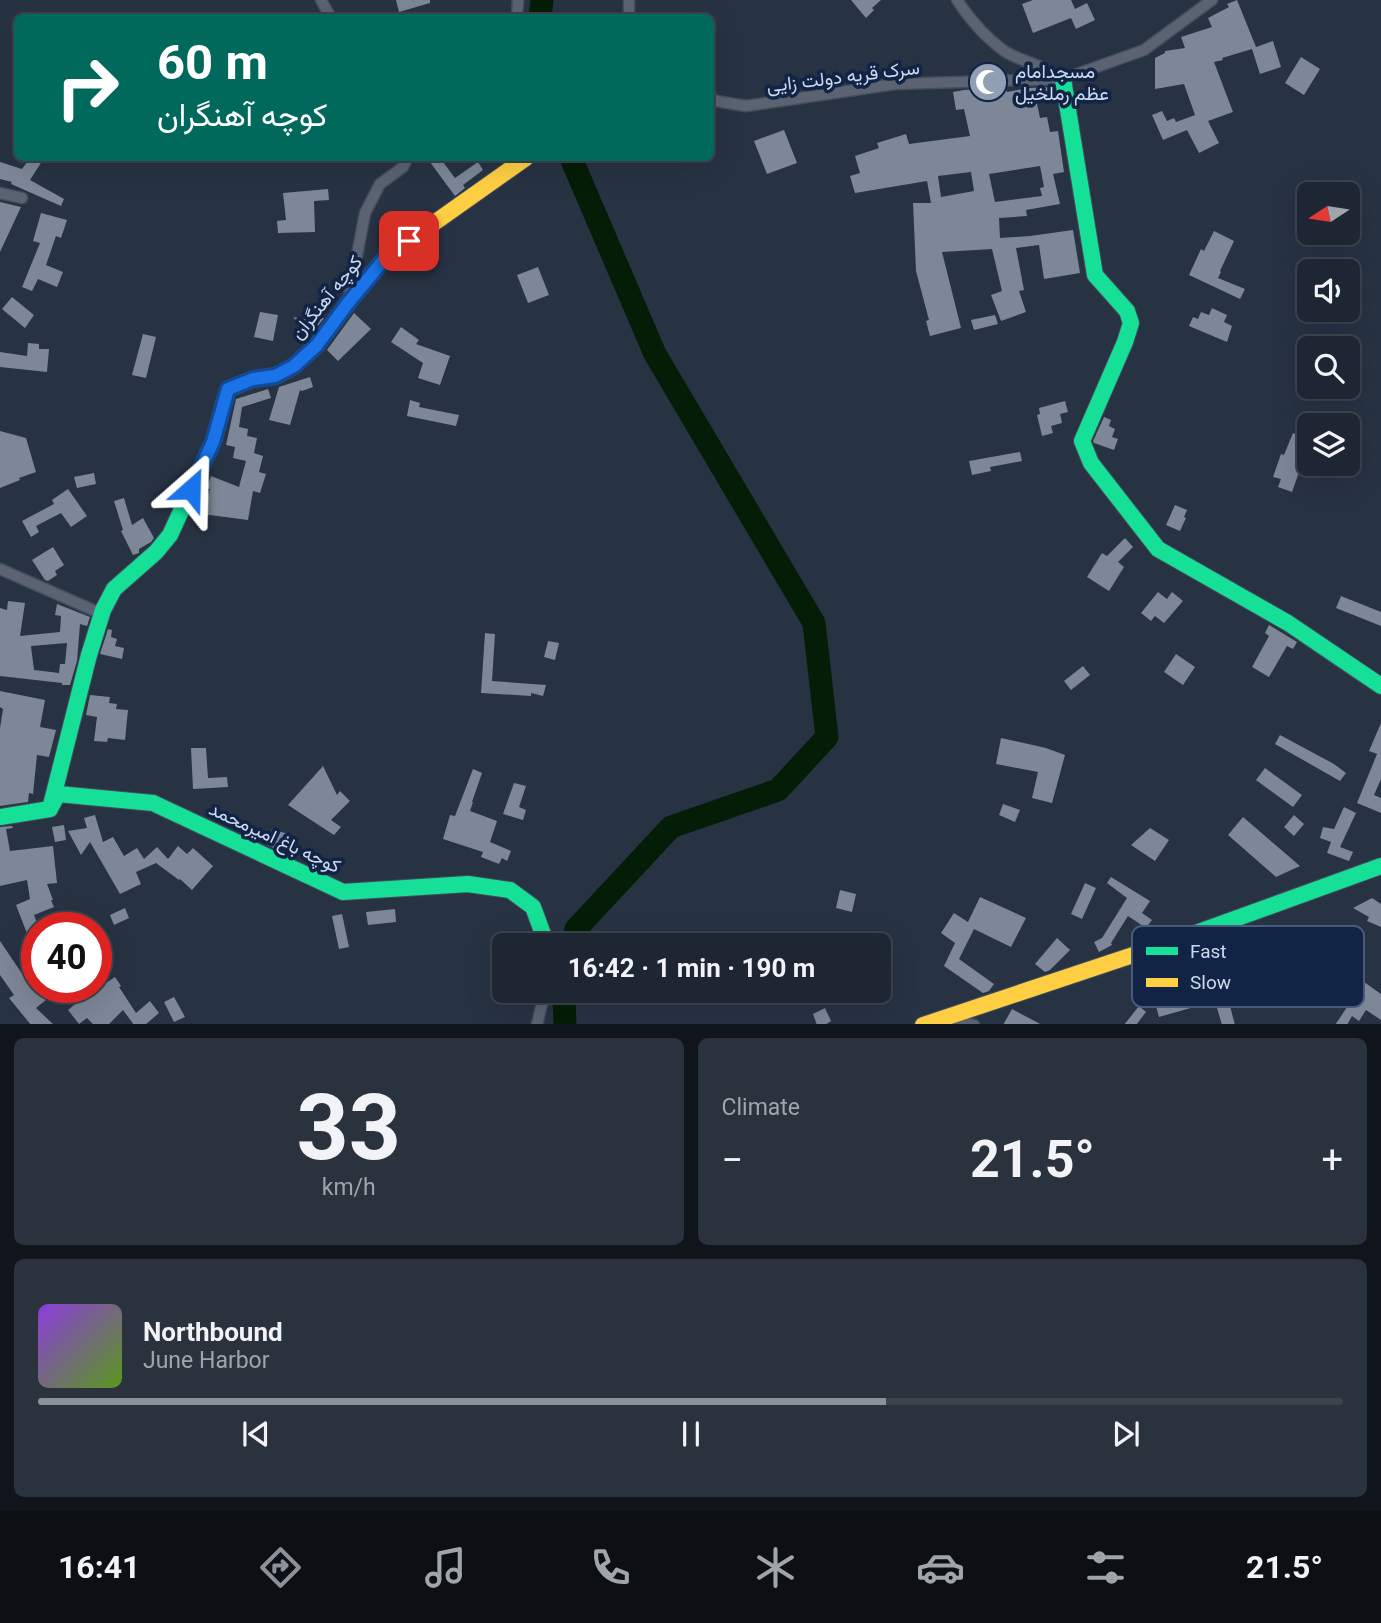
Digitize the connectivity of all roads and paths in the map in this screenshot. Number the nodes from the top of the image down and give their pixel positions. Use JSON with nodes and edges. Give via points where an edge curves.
{"nodes":[{"id":1,"x":957,"y":0,"type":"edge"},
{"id":2,"x":1190,"y":0,"type":"edge"},
{"id":3,"x":1212,"y":0,"type":"edge"},
{"id":4,"x":1199,"y":9,"type":"junction"},
{"id":5,"x":1063,"y":79,"type":"junction"},
{"id":6,"x":1043,"y":80,"type":"junction"},
{"id":7,"x":714,"y":100,"type":"edge"},
{"id":8,"x":406,"y":161,"type":"edge"},
{"id":9,"x":522,"y":161,"type":"edge"},
{"id":10,"x":0,"y":192,"type":"edge"},
{"id":11,"x":22,"y":198,"type":"dead end"},
{"id":12,"x":348,"y":303,"type":"junction"},
{"id":13,"x":0,"y":569,"type":"edge"},
{"id":14,"x":102,"y":614,"type":"junction"},
{"id":15,"x":1381,"y":686,"type":"edge"},
{"id":16,"x":50,"y":809,"type":"junction"},
{"id":17,"x":0,"y":817,"type":"edge"},
{"id":18,"x":1381,"y":866,"type":"edge"},
{"id":19,"x":1218,"y":926,"type":"edge"},
{"id":20,"x":543,"y":933,"type":"edge"},
{"id":21,"x":1132,"y":956,"type":"edge"},
{"id":22,"x":541,"y":1003,"type":"edge"},
{"id":23,"x":946,"y":1017,"type":"junction"},
{"id":24,"x":537,"y":1024,"type":"edge"},
{"id":25,"x":923,"y":1024,"type":"edge"},
{"id":26,"x":974,"y":1024,"type":"edge"}],
"edges":[{"from":1,"to":6,"type":"street","via":[[1004,51],[1039,66]]},
{"from":2,"to":4,"type":"street"},
{"from":3,"to":4,"type":"street","name":"سرک قریه دولت زایی"},
{"from":4,"to":5,"type":"street","name":"سرک قریه دولت زایی","via":[[1144,50]]},
{"from":5,"to":6,"type":"street","name":"سرک قریه دولت زایی"},
{"from":5,"to":15,"type":"main road","via":[[1095,275],[1127,311],[1131,323],[1082,441],[1091,463],[1158,549],[1288,624]]},
{"from":6,"to":7,"type":"street","name":"سرک قریه دولت زایی","via":[[895,83],[746,106]]},
{"from":8,"to":12,"type":"street","via":[[380,184],[365,213]]},
{"from":9,"to":12,"type":"main road","name":"کوچه آهنگران","via":[[387,256]]},
{"from":10,"to":11,"type":"street"},
{"from":12,"to":14,"type":"main road","name":"کوچه آهنگران","via":[[317,345],[294,366],[228,389],[213,442],[170,535],[114,589]]},
{"from":13,"to":14,"type":"street"},
{"from":14,"to":16,"type":"main road","name":"کوچه آهنگران"},
{"from":16,"to":17,"type":"main road"},
{"from":16,"to":20,"type":"main road","name":"کوچه باغ امیرمحمد","via":[[58,794],[153,803],[343,892],[468,884],[510,890],[533,907]]},
{"from":18,"to":19,"type":"main road"},
{"from":21,"to":23,"type":"main road"},
{"from":22,"to":24,"type":"street"},
{"from":23,"to":25,"type":"main road"},
{"from":23,"to":26,"type":"street"}]}
